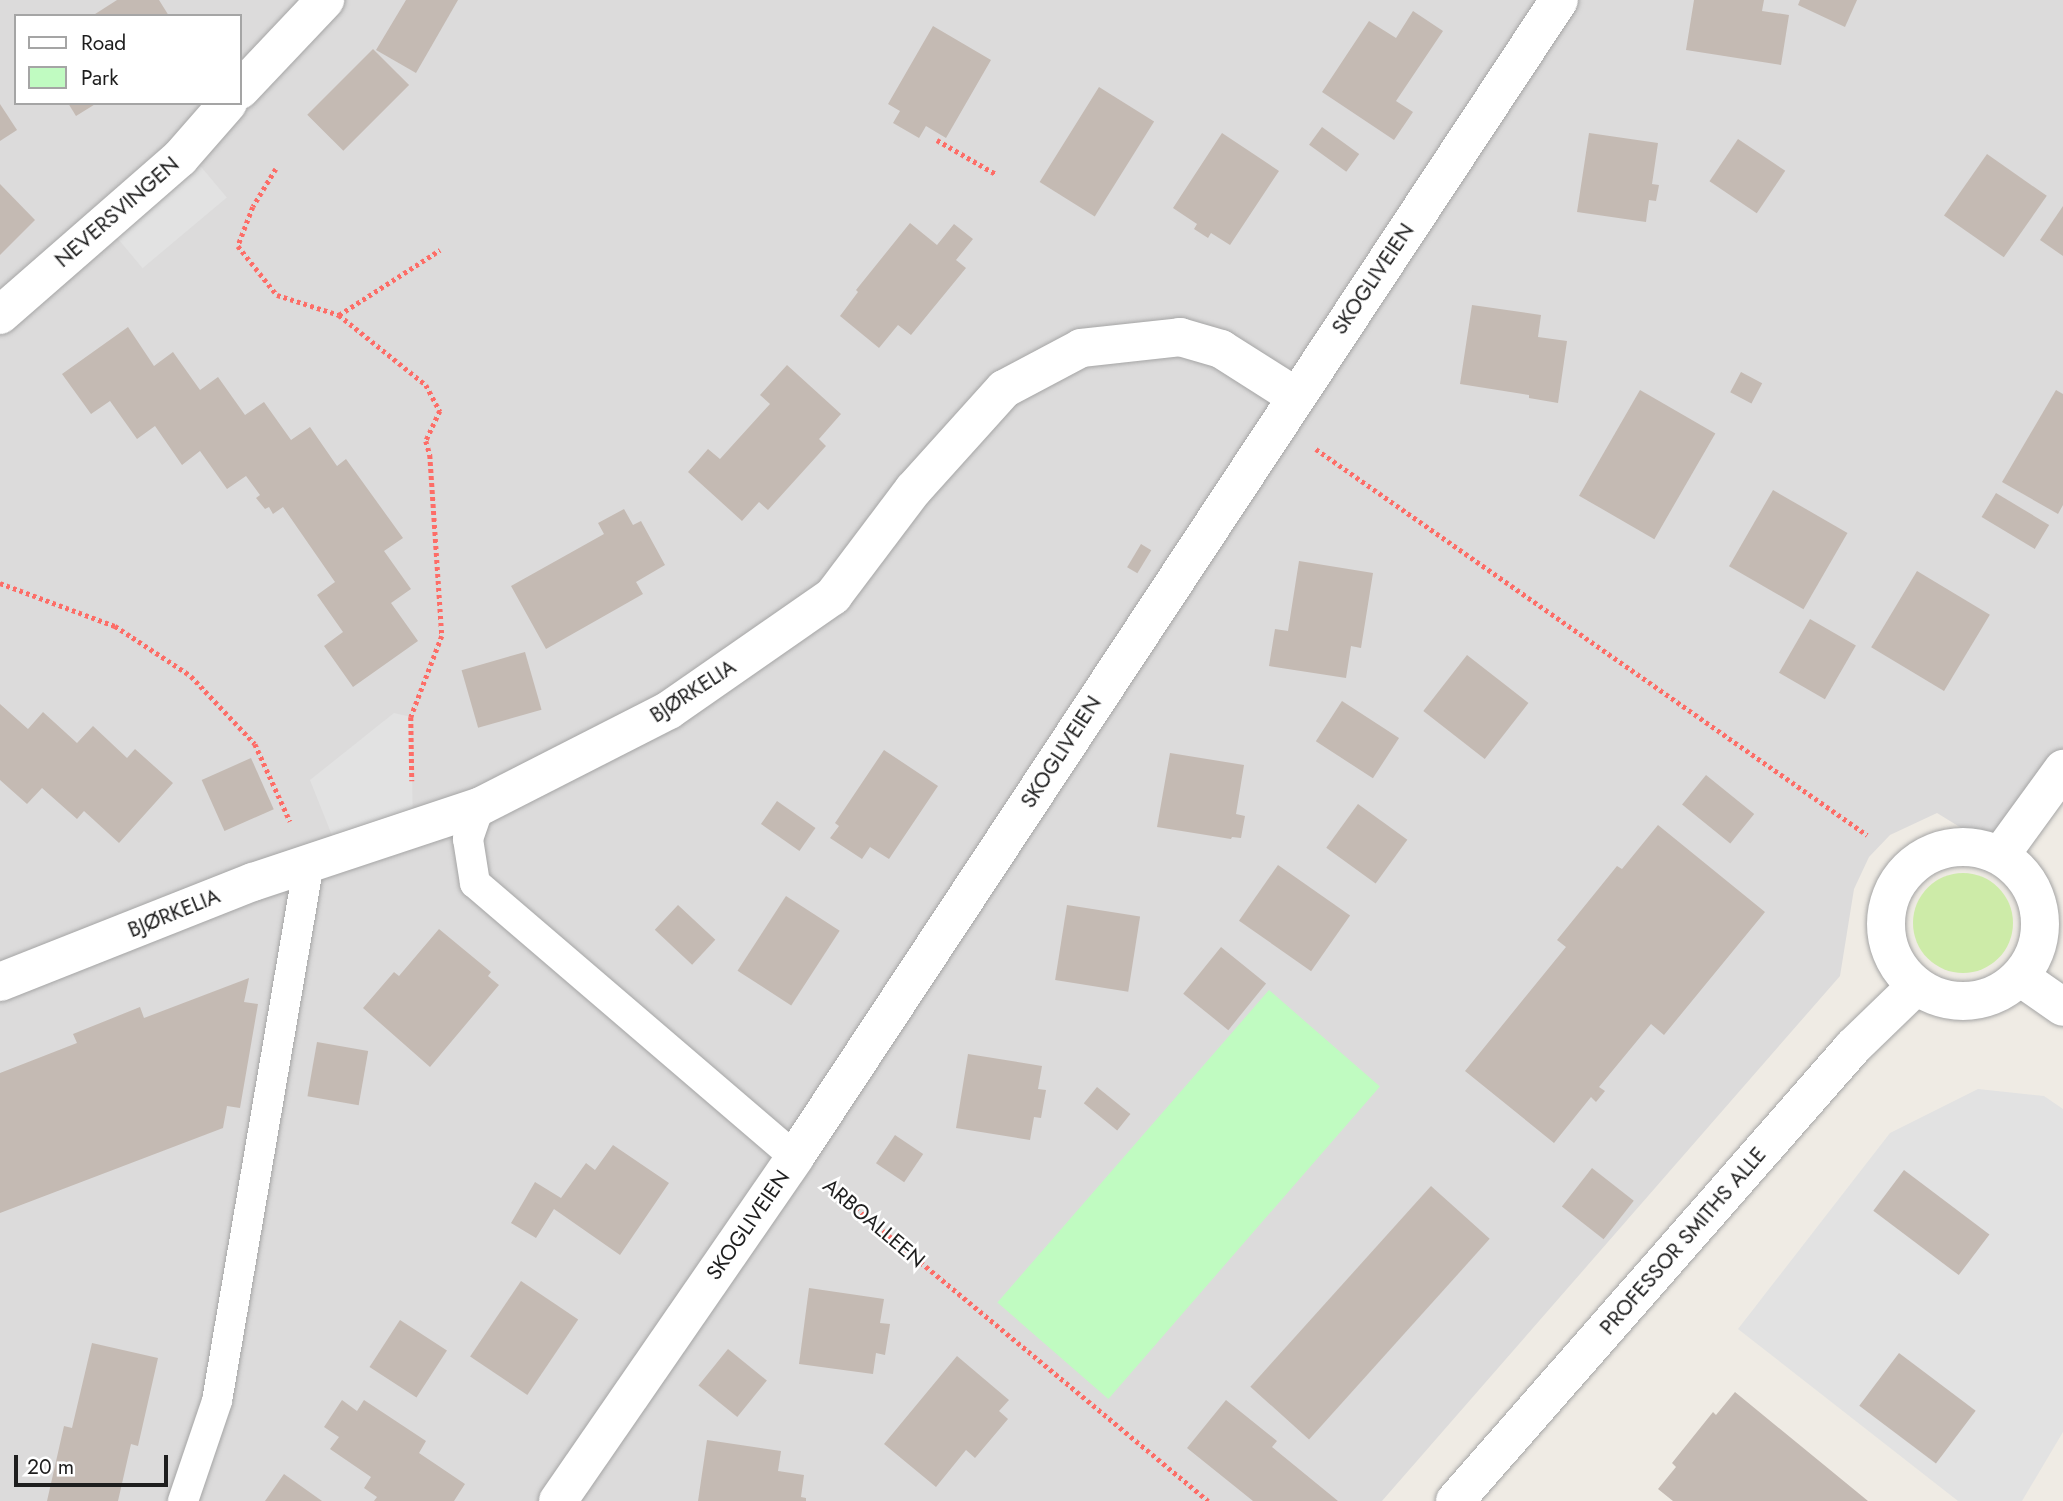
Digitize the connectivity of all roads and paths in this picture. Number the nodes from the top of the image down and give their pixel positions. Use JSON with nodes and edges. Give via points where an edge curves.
{"nodes":[{"id":1,"x":325,"y":0,"type":"edge"},
{"id":2,"x":1559,"y":0,"type":"edge"},
{"id":3,"x":242,"y":88,"type":"edge"},
{"id":4,"x":226,"y":105,"type":"edge"},
{"id":5,"x":937,"y":140,"type":"dead end"},
{"id":6,"x":275,"y":169,"type":"dead end"},
{"id":7,"x":996,"y":174,"type":"dead end"},
{"id":8,"x":440,"y":250,"type":"dead end"},
{"id":9,"x":0,"y":315,"type":"edge"},
{"id":10,"x":339,"y":315,"type":"junction"},
{"id":11,"x":1286,"y":409,"type":"junction"},
{"id":12,"x":0,"y":583,"type":"edge"},
{"id":13,"x":2063,"y":769,"type":"edge"},
{"id":14,"x":479,"y":807,"type":"junction"},
{"id":15,"x":413,"y":827,"type":"junction"},
{"id":16,"x":1867,"y":835,"type":"dead end"},
{"id":17,"x":2002,"y":853,"type":"junction"},
{"id":18,"x":309,"y":863,"type":"junction"},
{"id":19,"x":2020,"y":977,"type":"junction"},
{"id":20,"x":0,"y":982,"type":"edge"},
{"id":21,"x":1916,"y":986,"type":"junction"},
{"id":22,"x":2063,"y":1007,"type":"edge"},
{"id":23,"x":795,"y":1157,"type":"junction"},
{"id":24,"x":183,"y":1501,"type":"edge"},
{"id":25,"x":558,"y":1501,"type":"edge"},
{"id":26,"x":1208,"y":1501,"type":"edge"},
{"id":27,"x":1455,"y":1501,"type":"edge"}],
"edges":[{"from":1,"to":3,"type":"street"},
{"from":2,"to":11,"type":"street","name":"SKOGLIVEIEN"},
{"from":4,"to":9,"type":"street","name":"NEVERSVINGEN","via":[[180,158]]},
{"from":5,"to":7,"type":"path"},
{"from":6,"to":10,"type":"path","via":[[238,246],[277,295]]},
{"from":8,"to":10,"type":"path"},
{"from":10,"to":15,"type":"path","via":[[426,385],[440,411],[426,441],[442,636],[411,717]]},
{"from":11,"to":14,"type":"street","name":"BJØRKELIA","via":[[1221,349],[1180,337],[1081,348],[1004,389],[913,490],[833,596],[669,710]]},
{"from":11,"to":16,"type":"path"},
{"from":11,"to":23,"type":"street","name":"SKOGLIVEIEN"},
{"from":12,"to":18,"type":"path","via":[[115,626],[191,676],[255,744]]},
{"from":13,"to":17,"type":"street"},
{"from":14,"to":15,"type":"street","name":"BJØRKELIA"},
{"from":14,"to":23,"type":"lane","via":[[468,839],[475,883]]},
{"from":15,"to":18,"type":"street","name":"BJØRKELIA"},
{"from":17,"to":19,"type":"street","via":[[2034,891],[2040,913],[2040,936]]},
{"from":17,"to":21,"type":"street","via":[[1955,846],[1930,853],[1910,867],[1894,889],[1886,915],[1887,941],[1898,966]]},
{"from":18,"to":20,"type":"street","name":"BJØRKELIA"},
{"from":18,"to":24,"type":"lane","via":[[217,1401]]},
{"from":19,"to":21,"type":"street","via":[[1981,1000],[1958,1001]]},
{"from":19,"to":22,"type":"street"},
{"from":21,"to":27,"type":"street","name":"PROFESSOR SMITHS ALLE","via":[[1853,1047]]},
{"from":23,"to":25,"type":"street","name":"SKOGLIVEIEN"},
{"from":23,"to":26,"type":"path","name":"ARBOALLEEN"}]}
